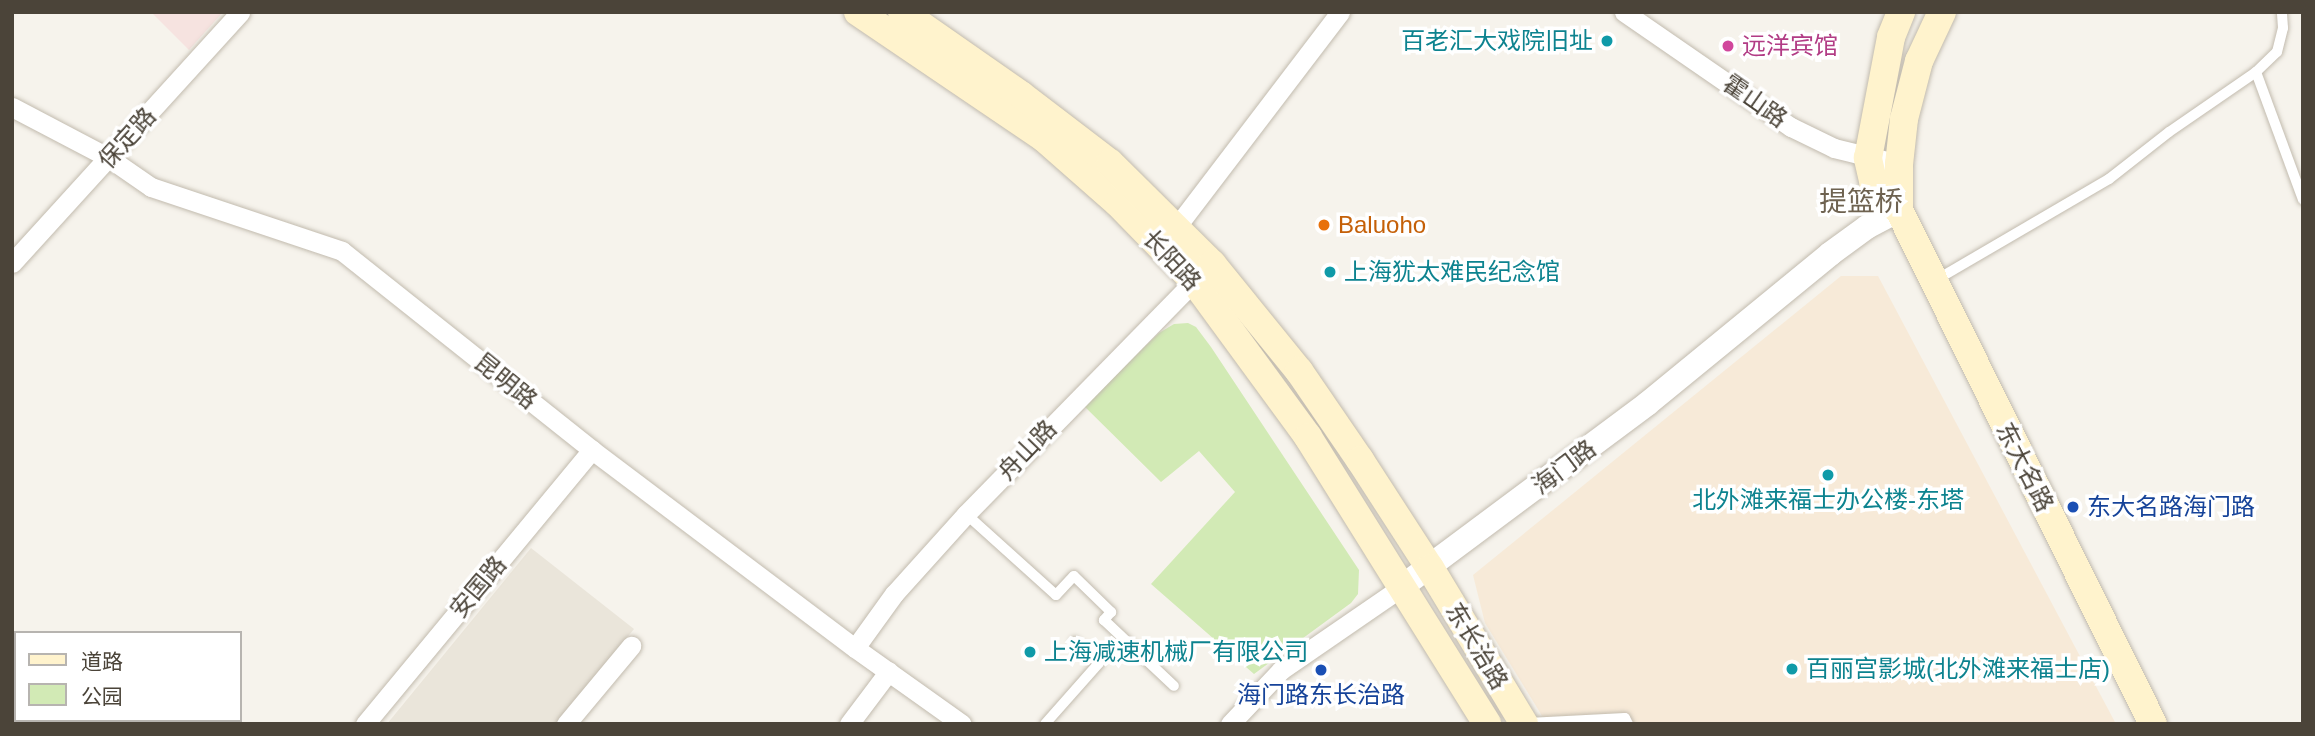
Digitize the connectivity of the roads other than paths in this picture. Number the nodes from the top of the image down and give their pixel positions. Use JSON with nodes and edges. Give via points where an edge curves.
{"nodes":[{"id":1,"x":240,"y":12,"type":"edge"},
{"id":2,"x":858,"y":12,"type":"edge"},
{"id":3,"x":902,"y":12,"type":"edge"},
{"id":4,"x":1340,"y":12,"type":"edge"},
{"id":5,"x":1624,"y":12,"type":"edge"},
{"id":6,"x":1902,"y":12,"type":"edge"},
{"id":7,"x":1942,"y":12,"type":"edge"},
{"id":8,"x":2282,"y":12,"type":"edge"},
{"id":9,"x":2256,"y":72,"type":"junction"},
{"id":10,"x":12,"y":107,"type":"edge"},
{"id":11,"x":109,"y":158,"type":"junction"},
{"id":12,"x":1868,"y":158,"type":"junction"},
{"id":13,"x":1899,"y":164,"type":"junction"},
{"id":14,"x":2303,"y":200,"type":"edge"},
{"id":15,"x":1899,"y":210,"type":"junction"},
{"id":16,"x":1168,"y":238,"type":"junction"},
{"id":17,"x":12,"y":263,"type":"edge"},
{"id":18,"x":1203,"y":272,"type":"junction"},
{"id":19,"x":1933,"y":282,"type":"junction"},
{"id":20,"x":592,"y":450,"type":"junction"},
{"id":21,"x":966,"y":514,"type":"junction"},
{"id":22,"x":1430,"y":568,"type":"junction"},
{"id":23,"x":1403,"y":586,"type":"junction"},
{"id":24,"x":1075,"y":642,"type":"dead end"},
{"id":25,"x":631,"y":646,"type":"dead end"},
{"id":26,"x":855,"y":648,"type":"junction"},
{"id":27,"x":889,"y":671,"type":"junction"},
{"id":28,"x":1174,"y":686,"type":"dead end"},
{"id":29,"x":1595,"y":722,"type":"edge"},
{"id":30,"x":365,"y":724,"type":"edge"},
{"id":31,"x":566,"y":724,"type":"edge"},
{"id":32,"x":849,"y":724,"type":"edge"},
{"id":33,"x":962,"y":724,"type":"edge"},
{"id":34,"x":1045,"y":724,"type":"edge"},
{"id":35,"x":1230,"y":724,"type":"edge"},
{"id":36,"x":1486,"y":724,"type":"edge"},
{"id":37,"x":1524,"y":724,"type":"edge"},
{"id":38,"x":1628,"y":724,"type":"edge"},
{"id":39,"x":2153,"y":724,"type":"edge"}],
"edges":[{"from":1,"to":11,"type":"street","name":"保定路"},
{"from":2,"to":16,"type":"main road","name":"长阳路","via":[[1044,138],[1118,203]]},
{"from":3,"to":16,"type":"main road","name":"长阳路","via":[[1110,163]]},
{"from":4,"to":16,"type":"street"},
{"from":5,"to":12,"type":"street","name":"霍山路","via":[[1791,127]]},
{"from":6,"to":12,"type":"main road","name":"东大名路","via":[[1891,37]]},
{"from":7,"to":13,"type":"main road","name":"东大名路","via":[[1919,61],[1904,119]]},
{"from":8,"to":9,"type":"lane","via":[[2277,52]]},
{"from":9,"to":14,"type":"lane"},
{"from":9,"to":19,"type":"lane","via":[[2109,179]]},
{"from":10,"to":11,"type":"street","name":"昆明路"},
{"from":11,"to":17,"type":"street","name":"保定路"},
{"from":11,"to":20,"type":"street","name":"昆明路","via":[[151,187],[342,251]]},
{"from":12,"to":13,"type":"street","name":"霍山路"},
{"from":12,"to":15,"type":"main road","name":"东大名路","via":[[1880,196]]},
{"from":13,"to":15,"type":"main road","name":"东大名路"},
{"from":15,"to":19,"type":"main road","name":"东大名路"},
{"from":15,"to":22,"type":"street","name":"海门路","via":[[1830,254],[1647,404]]},
{"from":16,"to":18,"type":"main road","name":"长阳路"},
{"from":18,"to":21,"type":"street","name":"舟山路"},
{"from":18,"to":22,"type":"main road","name":"长阳路","via":[[1299,371]]},
{"from":18,"to":23,"type":"main road","name":"长阳路"},
{"from":19,"to":39,"type":"main road","name":"东大名路"},
{"from":20,"to":26,"type":"street","name":"昆明路"},
{"from":20,"to":30,"type":"street","name":"安国路"},
{"from":21,"to":26,"type":"street","name":"舟山路","via":[[894,594]]},
{"from":21,"to":28,"type":"lane","via":[[1056,595],[1074,576],[1111,612],[1104,620]]},
{"from":22,"to":23,"type":"street","name":"海门路"},
{"from":22,"to":37,"type":"main road","name":"东长治路"},
{"from":23,"to":35,"type":"street","name":"海门路","via":[[1281,670]]},
{"from":23,"to":36,"type":"main road","name":"东长治路"},
{"from":24,"to":34,"type":"lane","via":[[1099,663]]},
{"from":25,"to":31,"type":"street"},
{"from":26,"to":27,"type":"street","name":"昆明路"},
{"from":27,"to":32,"type":"street"},
{"from":27,"to":33,"type":"street","name":"昆明路"},
{"from":29,"to":37,"type":"lane"},
{"from":29,"to":38,"type":"lane","via":[[1625,718]]}]}
